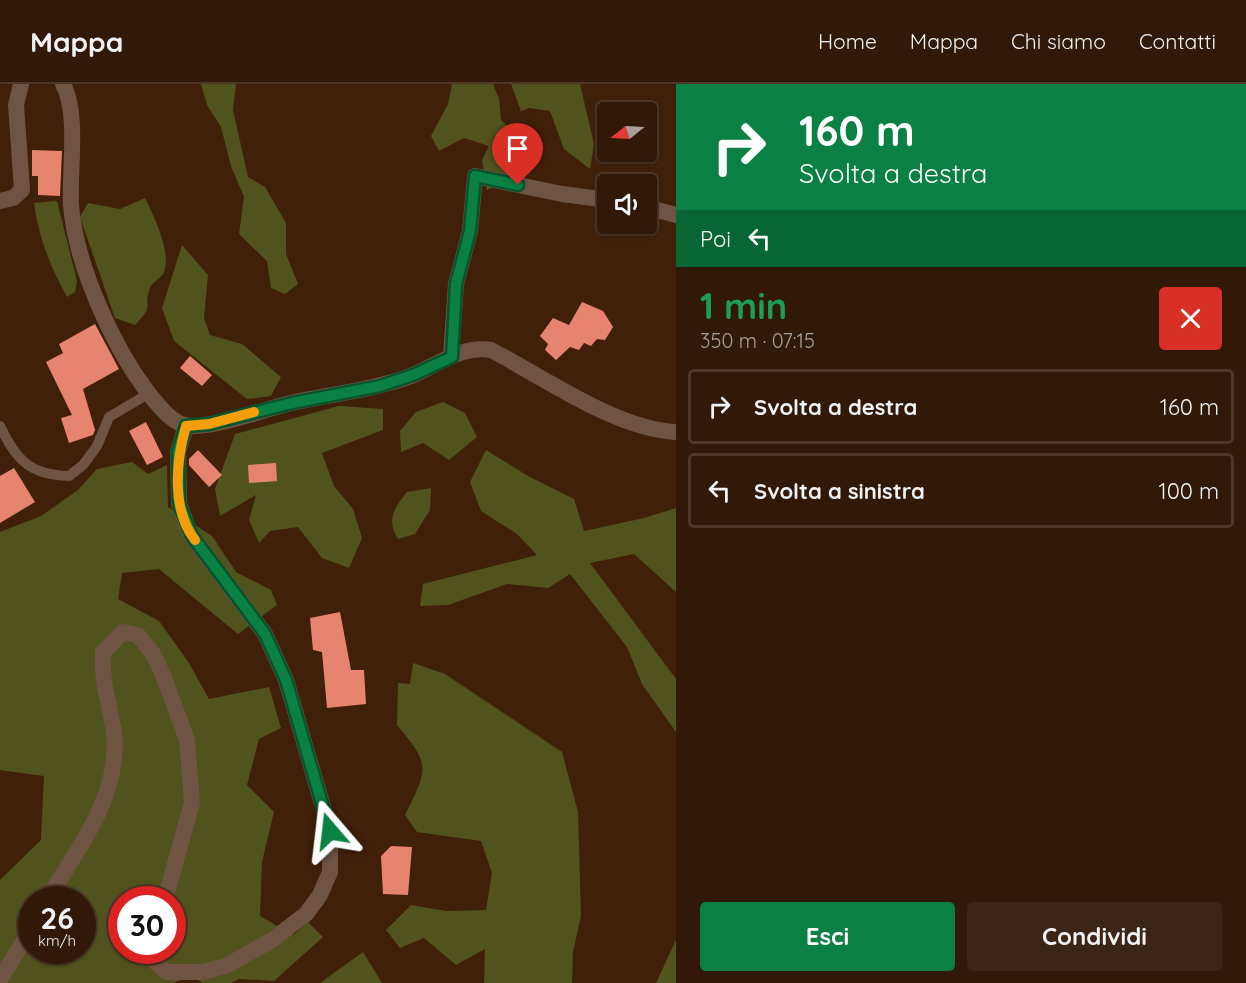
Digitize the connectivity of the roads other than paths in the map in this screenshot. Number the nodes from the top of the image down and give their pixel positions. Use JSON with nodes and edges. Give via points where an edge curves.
{"nodes":[{"id":1,"x":21,"y":84,"type":"edge"},
{"id":2,"x":63,"y":84,"type":"edge"},
{"id":3,"x":597,"y":199,"type":"edge"},
{"id":4,"x":0,"y":201,"type":"edge"},
{"id":5,"x":657,"y":210,"type":"edge"},
{"id":6,"x":676,"y":215,"type":"edge"},
{"id":7,"x":452,"y":357,"type":"junction"},
{"id":8,"x":148,"y":394,"type":"junction"},
{"id":9,"x":0,"y":426,"type":"edge"},
{"id":10,"x":186,"y":426,"type":"junction"},
{"id":11,"x":676,"y":432,"type":"edge"},
{"id":12,"x":55,"y":886,"type":"edge"},
{"id":13,"x":169,"y":886,"type":"edge"},
{"id":14,"x":18,"y":950,"type":"edge"},
{"id":15,"x":157,"y":964,"type":"edge"},
{"id":16,"x":0,"y":980,"type":"edge"}],
"edges":[{"from":1,"to":4,"type":"street","via":[[16,105],[22,190],[13,198]]},
{"from":2,"to":8,"type":"street","via":[[70,107],[71,207],[82,258],[116,344]]},
{"from":3,"to":7,"type":"street","via":[[475,176],[470,231],[456,284]]},
{"from":5,"to":6,"type":"street"},
{"from":7,"to":10,"type":"street","via":[[380,386]]},
{"from":7,"to":11,"type":"street","via":[[476,348],[491,351],[613,416],[644,427]]},
{"from":8,"to":9,"type":"lane","via":[[109,417],[97,446],[69,476],[52,476],[33,469],[16,456]]},
{"from":8,"to":10,"type":"street","via":[[167,415]]},
{"from":10,"to":15,"type":"street","via":[[178,452],[179,504],[192,536],[265,634],[286,680],[330,831],[330,872],[306,914],[272,940],[226,966],[201,972],[166,972]]},
{"from":12,"to":13,"type":"street","via":[[99,813],[111,781],[114,733],[104,689],[104,652],[123,632],[138,635],[153,654],[187,741],[192,803]]},
{"from":14,"to":16,"type":"street"}]}
